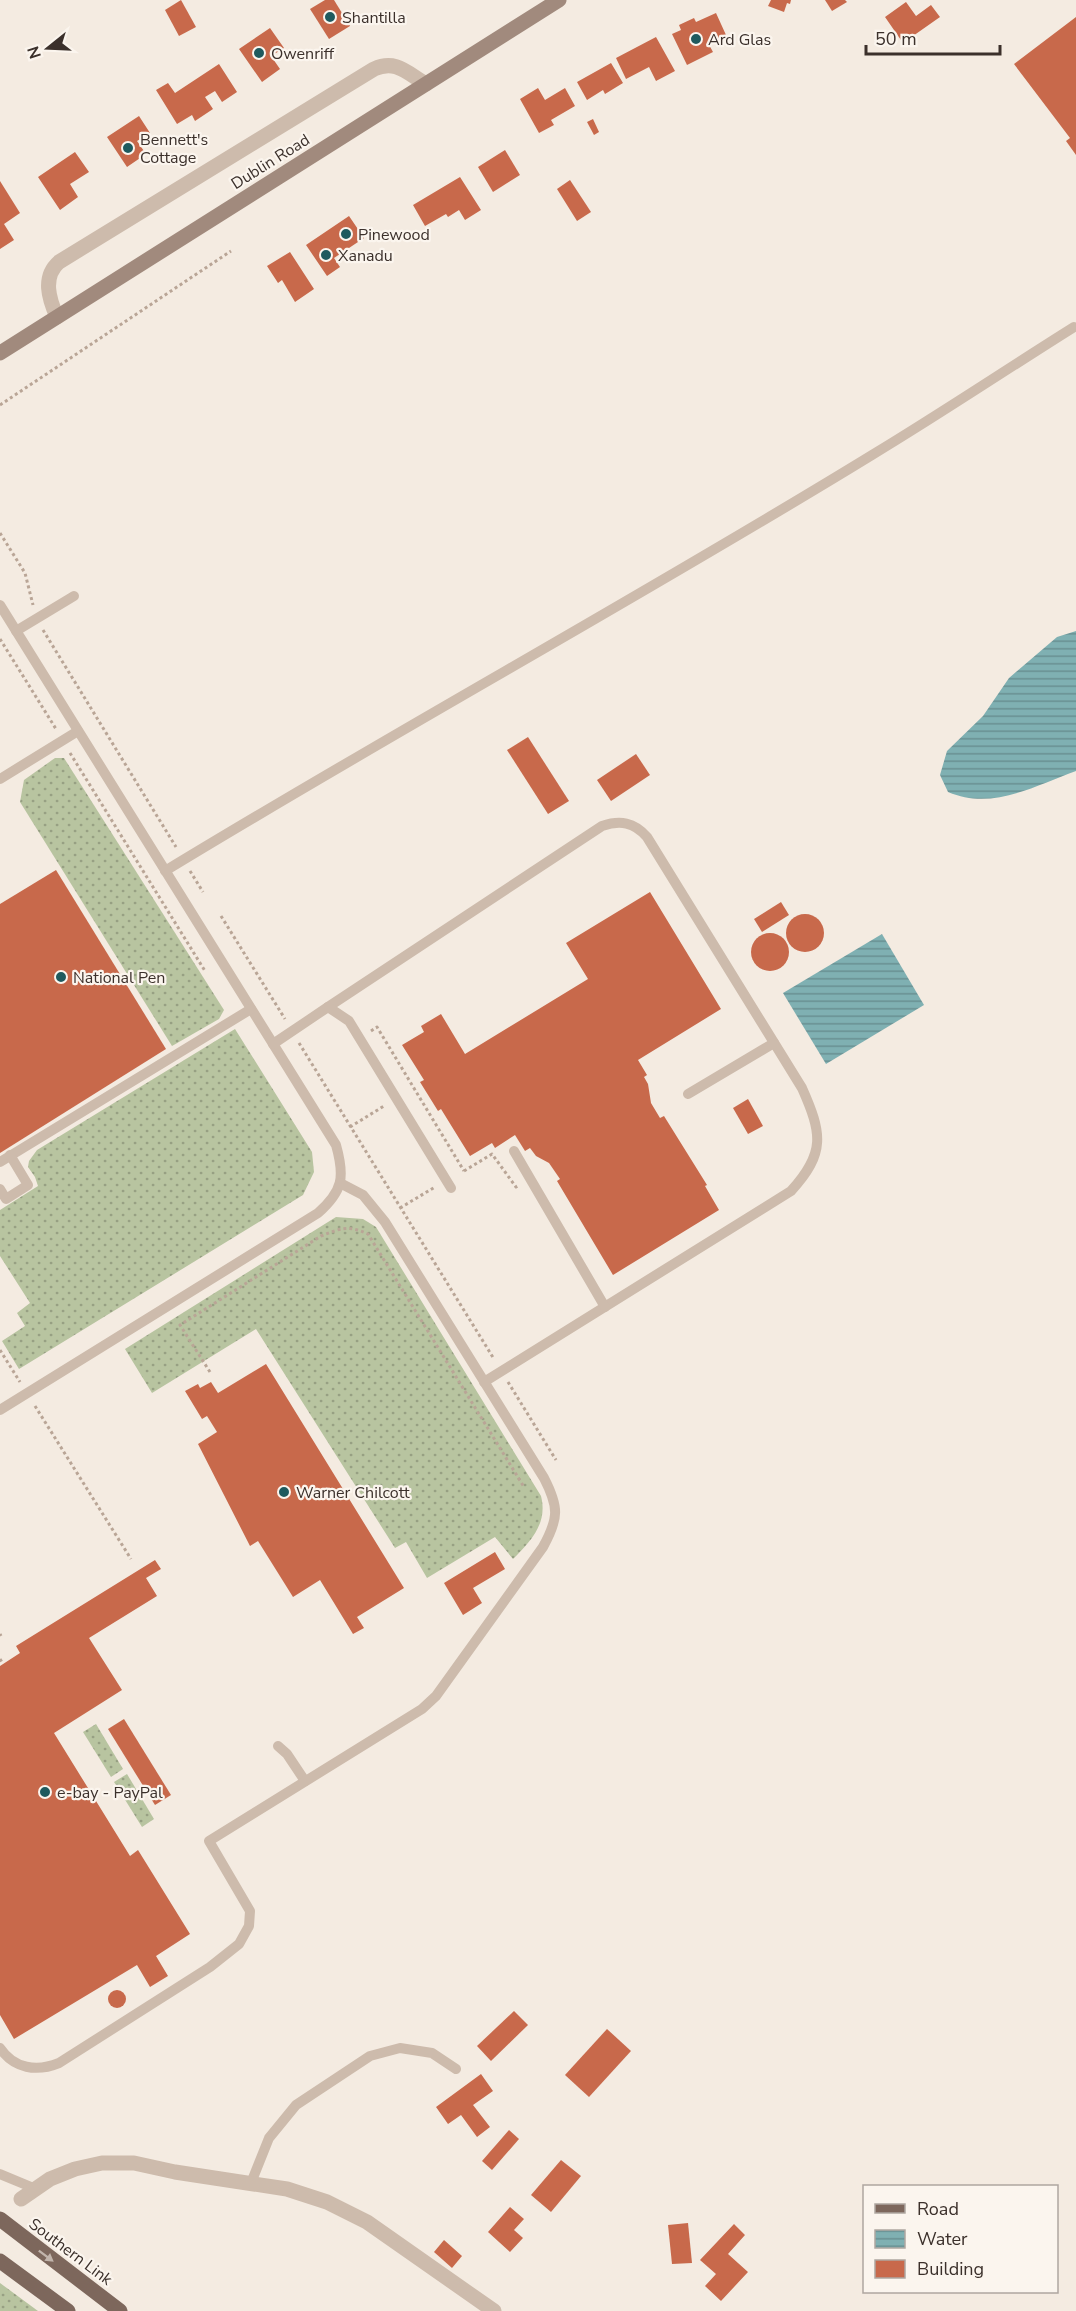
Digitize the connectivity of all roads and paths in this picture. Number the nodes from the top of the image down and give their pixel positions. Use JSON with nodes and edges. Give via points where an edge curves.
{"nodes":[{"id":1,"x":559,"y":0,"type":"edge"},
{"id":2,"x":426,"y":84,"type":"junction"},
{"id":3,"x":231,"y":251,"type":"dead end"},
{"id":4,"x":57,"y":317,"type":"junction"},
{"id":5,"x":1074,"y":327,"type":"dead end"},
{"id":6,"x":0,"y":353,"type":"edge"},
{"id":7,"x":0,"y":405,"type":"edge"},
{"id":8,"x":0,"y":533,"type":"edge"},
{"id":9,"x":74,"y":596,"type":"dead end"},
{"id":10,"x":0,"y":605,"type":"edge"},
{"id":11,"x":36,"y":619,"type":"junction"},
{"id":12,"x":16,"y":631,"type":"junction"},
{"id":13,"x":0,"y":639,"type":"edge"},
{"id":14,"x":78,"y":731,"type":"junction"},
{"id":15,"x":63,"y":741,"type":"junction"},
{"id":16,"x":0,"y":779,"type":"edge"},
{"id":17,"x":183,"y":860,"type":"junction"},
{"id":18,"x":165,"y":871,"type":"junction"},
{"id":19,"x":203,"y":892,"type":"dead end"},
{"id":20,"x":221,"y":916,"type":"dead end"},
{"id":21,"x":205,"y":970,"type":"dead end"},
{"id":22,"x":328,"y":1007,"type":"junction"},
{"id":23,"x":251,"y":1009,"type":"junction"},
{"id":24,"x":292,"y":1031,"type":"junction"},
{"id":25,"x":360,"y":1039,"type":"junction"},
{"id":26,"x":774,"y":1043,"type":"junction"},
{"id":27,"x":273,"y":1044,"type":"junction"},
{"id":28,"x":413,"y":1087,"type":"junction"},
{"id":29,"x":688,"y":1094,"type":"dead end"},
{"id":30,"x":395,"y":1099,"type":"junction"},
{"id":31,"x":350,"y":1127,"type":"junction"},
{"id":32,"x":514,"y":1151,"type":"dead end"},
{"id":33,"x":10,"y":1155,"type":"junction"},
{"id":34,"x":0,"y":1162,"type":"edge"},
{"id":35,"x":464,"y":1171,"type":"junction"},
{"id":36,"x":530,"y":1179,"type":"junction"},
{"id":37,"x":340,"y":1183,"type":"junction"},
{"id":38,"x":449,"y":1184,"type":"junction"},
{"id":39,"x":0,"y":1189,"type":"edge"},
{"id":40,"x":400,"y":1208,"type":"junction"},
{"id":41,"x":605,"y":1307,"type":"junction"},
{"id":42,"x":0,"y":1350,"type":"edge"},
{"id":43,"x":210,"y":1372,"type":"dead end"},
{"id":44,"x":502,"y":1372,"type":"junction"},
{"id":45,"x":484,"y":1382,"type":"junction"},
{"id":46,"x":27,"y":1393,"type":"junction"},
{"id":47,"x":0,"y":1409,"type":"edge"},
{"id":48,"x":556,"y":1460,"type":"dead end"},
{"id":49,"x":524,"y":1487,"type":"dead end"},
{"id":50,"x":132,"y":1559,"type":"dead end"},
{"id":51,"x":0,"y":1659,"type":"edge"},
{"id":52,"x":3,"y":1664,"type":"dead end"},
{"id":53,"x":278,"y":1746,"type":"dead end"},
{"id":54,"x":305,"y":1781,"type":"junction"},
{"id":55,"x":0,"y":2048,"type":"edge"},
{"id":56,"x":456,"y":2068,"type":"dead end"},
{"id":57,"x":0,"y":2174,"type":"edge"},
{"id":58,"x":251,"y":2183,"type":"junction"},
{"id":59,"x":36,"y":2189,"type":"junction"},
{"id":60,"x":21,"y":2199,"type":"dead end"},
{"id":61,"x":0,"y":2219,"type":"edge"},
{"id":62,"x":0,"y":2261,"type":"edge"},
{"id":63,"x":68,"y":2311,"type":"edge"},
{"id":64,"x":120,"y":2311,"type":"edge"},
{"id":65,"x":494,"y":2311,"type":"edge"}],
"edges":[{"from":1,"to":2,"type":"main road","name":"Dublin Road"},
{"from":2,"to":4,"type":"main road","name":"Dublin Road"},
{"from":2,"to":4,"type":"street","via":[[395,65],[374,69],[59,262],[53,267],[48,288]]},
{"from":3,"to":7,"type":"path"},
{"from":4,"to":6,"type":"main road","name":"Dublin Road"},
{"from":5,"to":17,"type":"lane","via":[[872,455]]},
{"from":8,"to":11,"type":"path","via":[[25,573]]},
{"from":9,"to":11,"type":"lane"},
{"from":10,"to":12,"type":"lane"},
{"from":11,"to":12,"type":"lane"},
{"from":11,"to":17,"type":"path"},
{"from":12,"to":14,"type":"lane"},
{"from":13,"to":15,"type":"path"},
{"from":14,"to":15,"type":"lane"},
{"from":14,"to":18,"type":"lane"},
{"from":15,"to":16,"type":"lane"},
{"from":15,"to":21,"type":"path"},
{"from":17,"to":18,"type":"lane"},
{"from":17,"to":19,"type":"path"},
{"from":18,"to":23,"type":"lane"},
{"from":20,"to":24,"type":"path"},
{"from":22,"to":24,"type":"lane"},
{"from":22,"to":25,"type":"lane","via":[[349,1021]]},
{"from":22,"to":26,"type":"lane","via":[[602,826],[627,823],[647,837]]},
{"from":23,"to":27,"type":"lane"},
{"from":23,"to":33,"type":"lane"},
{"from":24,"to":27,"type":"lane"},
{"from":24,"to":31,"type":"path"},
{"from":25,"to":28,"type":"path","via":[[377,1027]]},
{"from":25,"to":30,"type":"lane"},
{"from":26,"to":29,"type":"lane"},
{"from":26,"to":41,"type":"lane","via":[[815,1118],[816,1155],[811,1166],[791,1191]]},
{"from":27,"to":37,"type":"lane","via":[[336,1145],[342,1166]]},
{"from":28,"to":30,"type":"path"},
{"from":28,"to":35,"type":"path"},
{"from":30,"to":31,"type":"path"},
{"from":30,"to":38,"type":"lane"},
{"from":31,"to":40,"type":"path"},
{"from":32,"to":36,"type":"lane"},
{"from":33,"to":34,"type":"lane"},
{"from":33,"to":39,"type":"lane","via":[[28,1185],[6,1199]]},
{"from":35,"to":36,"type":"path","via":[[492,1154],[516,1187]]},
{"from":35,"to":38,"type":"path"},
{"from":36,"to":41,"type":"lane"},
{"from":37,"to":45,"type":"lane","via":[[363,1195],[385,1222]]},
{"from":37,"to":46,"type":"lane","via":[[333,1200],[318,1214]]},
{"from":38,"to":40,"type":"path"},
{"from":40,"to":44,"type":"path"},
{"from":41,"to":44,"type":"lane"},
{"from":42,"to":46,"type":"path"},
{"from":43,"to":49,"type":"path","via":[[180,1325],[321,1236],[345,1227],[359,1230],[368,1234]]},
{"from":44,"to":45,"type":"lane"},
{"from":44,"to":48,"type":"path"},
{"from":45,"to":54,"type":"lane","via":[[554,1497],[553,1529],[436,1696],[422,1709]]},
{"from":46,"to":47,"type":"lane"},
{"from":46,"to":50,"type":"path"},
{"from":51,"to":52,"type":"path"},
{"from":53,"to":54,"type":"lane"},
{"from":54,"to":55,"type":"lane","via":[[209,1841],[250,1911],[249,1926],[239,1944],[224,1958],[59,2063],[44,2069],[31,2068],[12,2061]]},
{"from":56,"to":58,"type":"lane","via":[[432,2053],[410,2049],[370,2056],[296,2105],[269,2138]]},
{"from":57,"to":59,"type":"lane"},
{"from":58,"to":59,"type":"street","via":[[134,2163],[102,2163],[75,2169]]},
{"from":58,"to":65,"type":"street","via":[[327,2202],[367,2222]]},
{"from":59,"to":60,"type":"street"},
{"from":61,"to":64,"type":"main road","name":"Southern Link","one_way":true},
{"from":62,"to":63,"type":"main road"}]}
